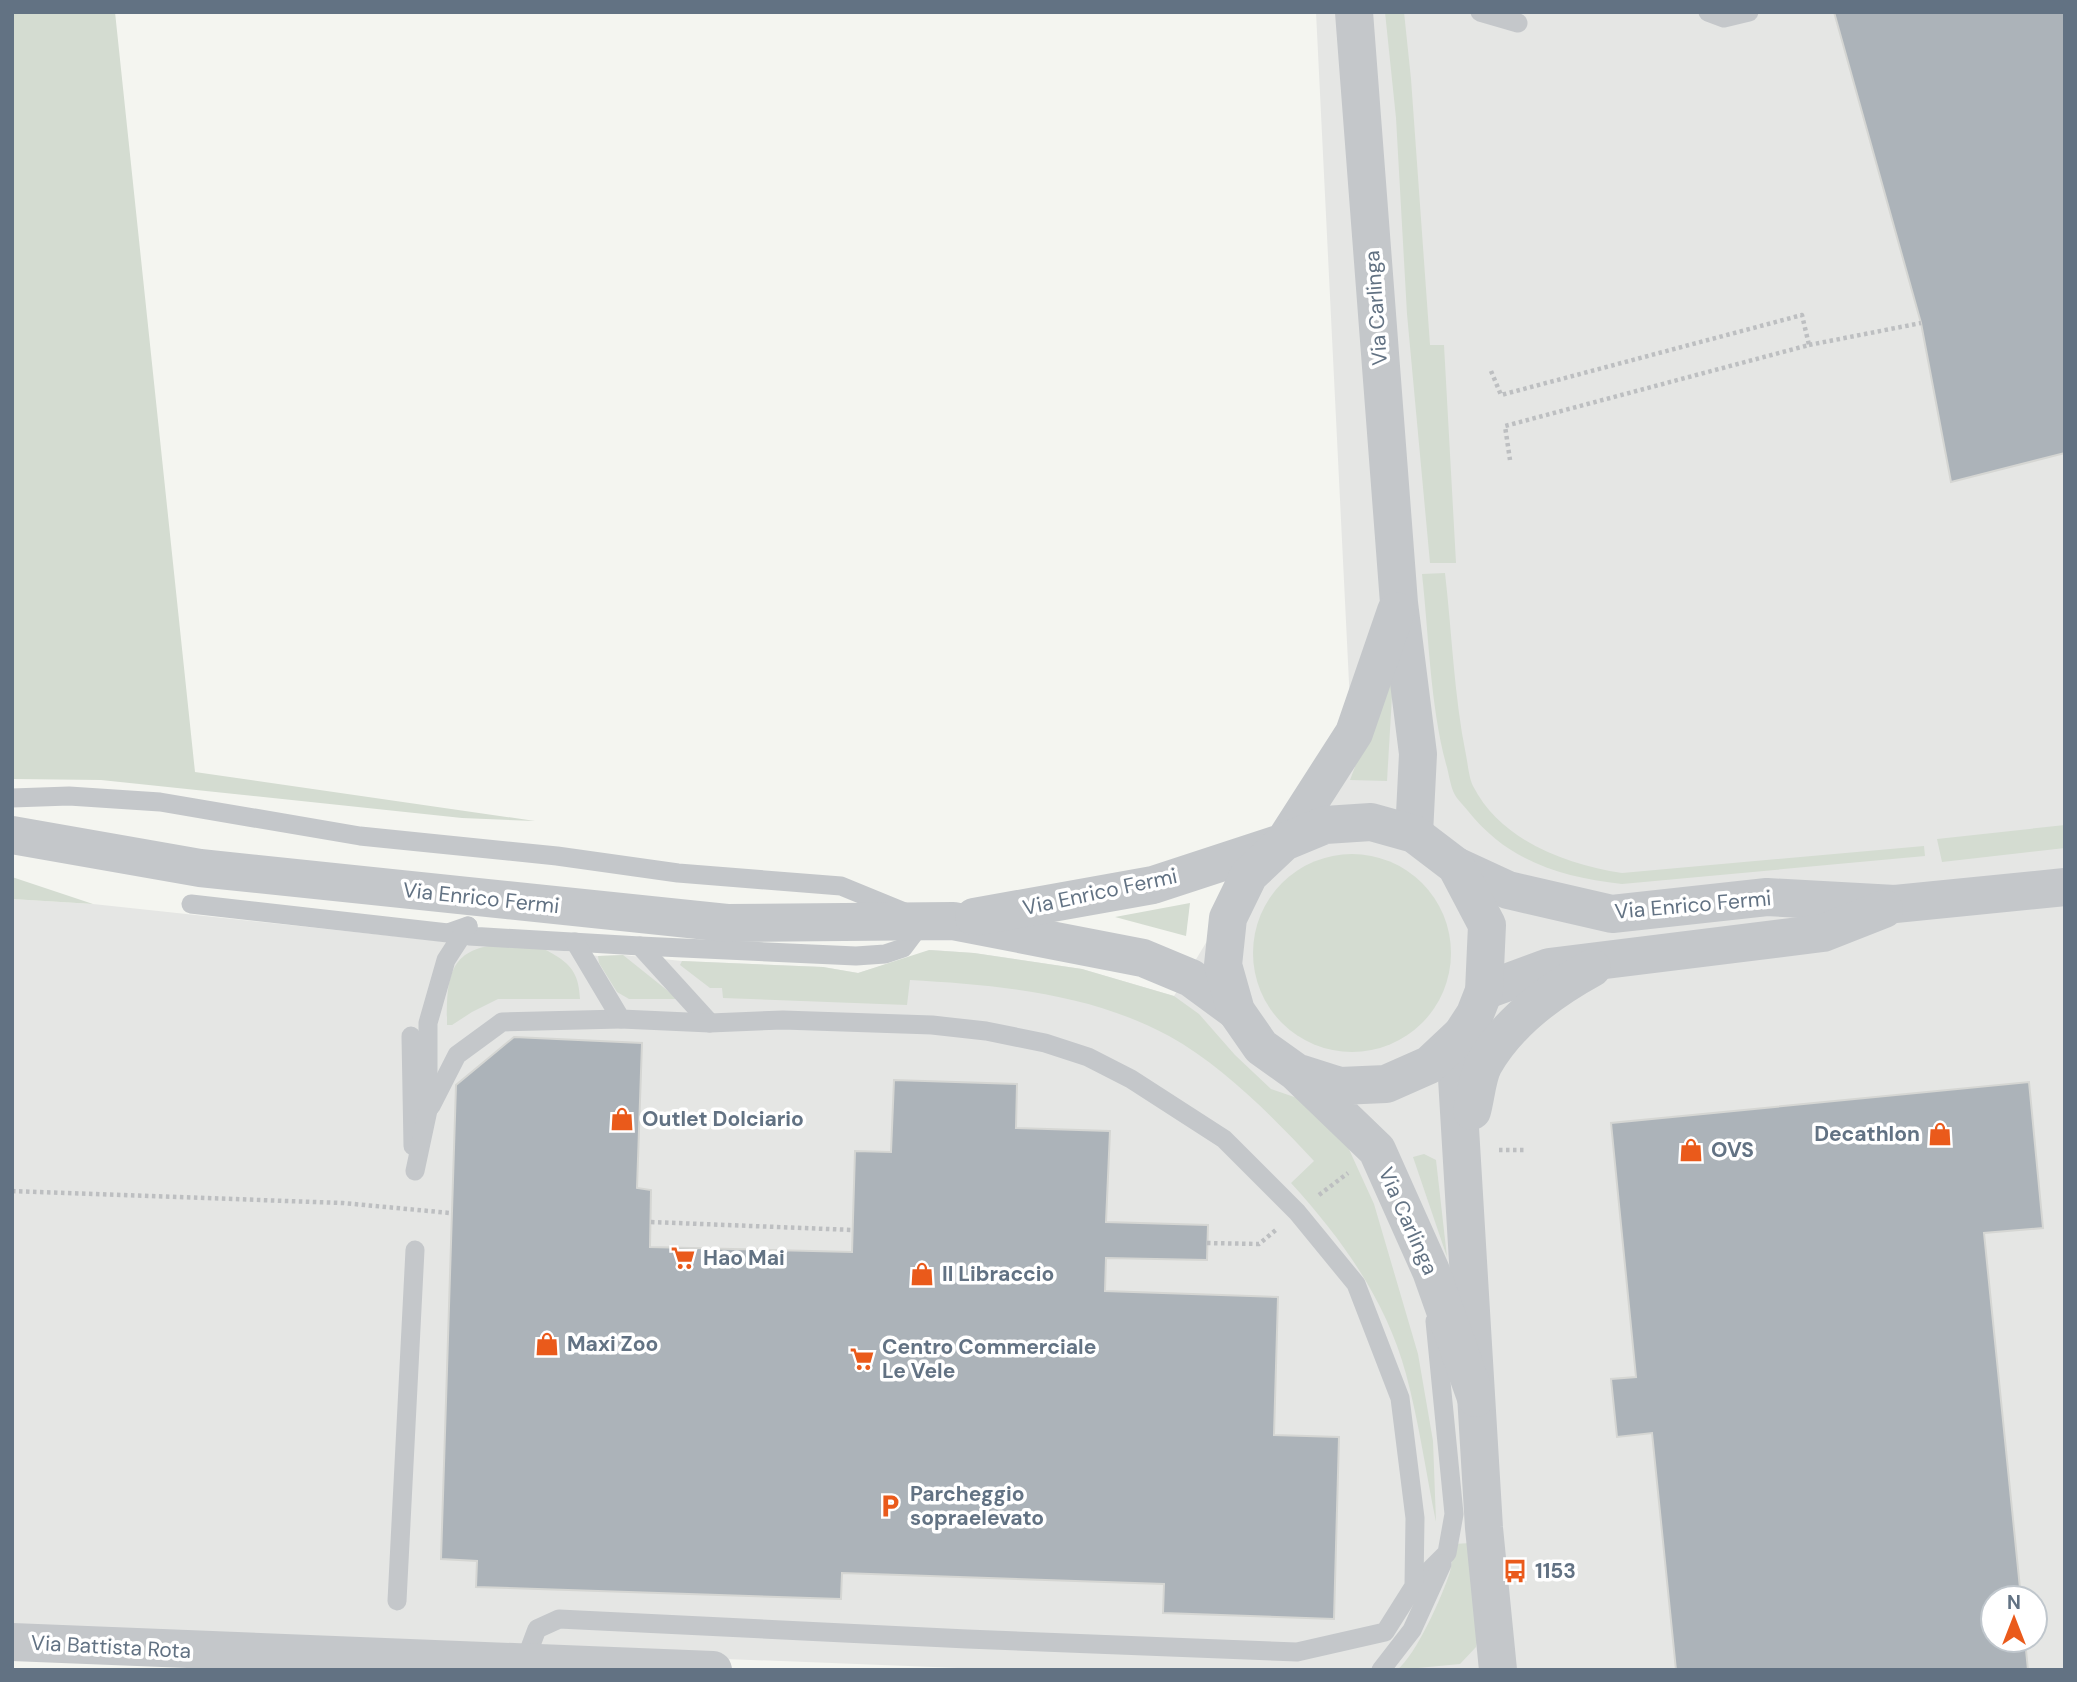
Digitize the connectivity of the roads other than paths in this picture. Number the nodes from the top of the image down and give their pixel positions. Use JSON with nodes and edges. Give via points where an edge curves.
{"nodes":[{"id":1,"x":1354,"y":12,"type":"edge"},
{"id":2,"x":1480,"y":12,"type":"edge"},
{"id":3,"x":1708,"y":12,"type":"edge"},
{"id":4,"x":1749,"y":12,"type":"edge"},
{"id":5,"x":1518,"y":23,"type":"dead end"},
{"id":6,"x":1399,"y":603,"type":"junction"},
{"id":7,"x":12,"y":798,"type":"edge"},
{"id":8,"x":1414,"y":834,"type":"junction"},
{"id":9,"x":12,"y":835,"type":"edge"},
{"id":10,"x":1284,"y":842,"type":"junction"},
{"id":11,"x":1456,"y":866,"type":"junction"},
{"id":12,"x":2065,"y":887,"type":"edge"},
{"id":13,"x":191,"y":904,"type":"dead end"},
{"id":14,"x":1895,"y":904,"type":"junction"},
{"id":15,"x":939,"y":921,"type":"junction"},
{"id":16,"x":468,"y":926,"type":"junction"},
{"id":17,"x":575,"y":942,"type":"junction"},
{"id":18,"x":640,"y":947,"type":"junction"},
{"id":19,"x":1612,"y":958,"type":"junction"},
{"id":20,"x":1484,"y":991,"type":"junction"},
{"id":21,"x":1236,"y":1011,"type":"junction"},
{"id":22,"x":621,"y":1019,"type":"junction"},
{"id":23,"x":710,"y":1023,"type":"junction"},
{"id":24,"x":1462,"y":1034,"type":"junction"},
{"id":25,"x":411,"y":1036,"type":"dead end"},
{"id":26,"x":1296,"y":1072,"type":"junction"},
{"id":27,"x":428,"y":1110,"type":"junction"},
{"id":28,"x":1462,"y":1151,"type":"junction"},
{"id":29,"x":415,"y":1250,"type":"dead end"},
{"id":30,"x":1431,"y":1271,"type":"junction"},
{"id":31,"x":1476,"y":1398,"type":"junction"},
{"id":32,"x":1447,"y":1553,"type":"junction"},
{"id":33,"x":1414,"y":1586,"type":"junction"},
{"id":34,"x":397,"y":1601,"type":"dead end"},
{"id":35,"x":12,"y":1642,"type":"edge"},
{"id":36,"x":525,"y":1661,"type":"junction"},
{"id":37,"x":713,"y":1670,"type":"edge"},
{"id":38,"x":1381,"y":1670,"type":"edge"},
{"id":39,"x":1498,"y":1670,"type":"edge"}],
"edges":[{"from":1,"to":6,"type":"street","name":"Via Carlinga"},
{"from":2,"to":5,"type":"lane"},
{"from":3,"to":4,"type":"lane","via":[[1724,18]]},
{"from":6,"to":8,"type":"street","name":"Via Carlinga","via":[[1418,754]]},
{"from":6,"to":10,"type":"street","name":"Via Carlinga","via":[[1354,733]]},
{"from":7,"to":15,"type":"lane","via":[[69,796],[160,802],[360,836],[841,887]]},
{"from":8,"to":10,"type":"street","name":"Via Carlinga","via":[[1359,822],[1325,825]]},
{"from":8,"to":11,"type":"street","name":"Via Carlinga"},
{"from":9,"to":15,"type":"street","name":"Via Enrico Fermi","via":[[200,868],[727,923]]},
{"from":10,"to":15,"type":"street","name":"Via Enrico Fermi","via":[[1153,885]]},
{"from":10,"to":21,"type":"street","name":"Via Carlinga","via":[[1249,875],[1228,918],[1223,965]]},
{"from":11,"to":14,"type":"street","name":"Via Enrico Fermi","via":[[1508,890],[1612,914],[1767,897]]},
{"from":11,"to":20,"type":"street","name":"Via Carlinga","via":[[1486,925]]},
{"from":12,"to":14,"type":"street","name":"Via Enrico Fermi"},
{"from":13,"to":16,"type":"lane","via":[[448,933]]},
{"from":14,"to":19,"type":"street","name":"Via Enrico Fermi","via":[[1824,933]]},
{"from":15,"to":18,"type":"lane","via":[[903,948],[885,954]]},
{"from":15,"to":21,"type":"street","name":"Via Enrico Fermi","via":[[1143,958],[1191,978]]},
{"from":16,"to":17,"type":"lane","via":[[469,936]]},
{"from":16,"to":27,"type":"lane","via":[[446,960],[428,1023]]},
{"from":17,"to":18,"type":"lane"},
{"from":17,"to":22,"type":"lane"},
{"from":18,"to":23,"type":"lane"},
{"from":19,"to":20,"type":"street","name":"Via Enrico Fermi","via":[[1549,967]]},
{"from":19,"to":28,"type":"street","name":"Via Carlinga","via":[[1562,985],[1513,1025],[1483,1066]]},
{"from":20,"to":24,"type":"street","name":"Via Carlinga"},
{"from":21,"to":26,"type":"street","name":"Via Carlinga","via":[[1261,1046]]},
{"from":22,"to":23,"type":"lane"},
{"from":22,"to":27,"type":"lane","via":[[502,1022],[457,1055]]},
{"from":23,"to":33,"type":"lane","via":[[783,1020],[932,1025],[1045,1044],[1131,1079],[1224,1139],[1297,1212],[1356,1284],[1400,1398],[1415,1518]]},
{"from":24,"to":26,"type":"street","name":"Via Carlinga","via":[[1429,1065],[1386,1083],[1340,1086]]},
{"from":24,"to":28,"type":"street","name":"Via Carlinga","via":[[1457,1078]]},
{"from":25,"to":27,"type":"lane","via":[[415,1171]]},
{"from":26,"to":30,"type":"street","name":"Via Carlinga","via":[[1377,1150]]},
{"from":28,"to":31,"type":"street","name":"Via Carlinga"},
{"from":29,"to":34,"type":"lane"},
{"from":30,"to":31,"type":"street","name":"Via Carlinga"},
{"from":30,"to":32,"type":"lane","via":[[1454,1514]]},
{"from":31,"to":39,"type":"street","name":"Via Carlinga"},
{"from":32,"to":33,"type":"lane"},
{"from":32,"to":38,"type":"lane","via":[[1412,1630]]},
{"from":33,"to":36,"type":"lane","via":[[1385,1632],[1297,1652],[559,1619],[537,1629]]},
{"from":35,"to":36,"type":"street","name":"Via Battista Rota"},
{"from":36,"to":37,"type":"street","name":"Via Battista Rota"}]}
